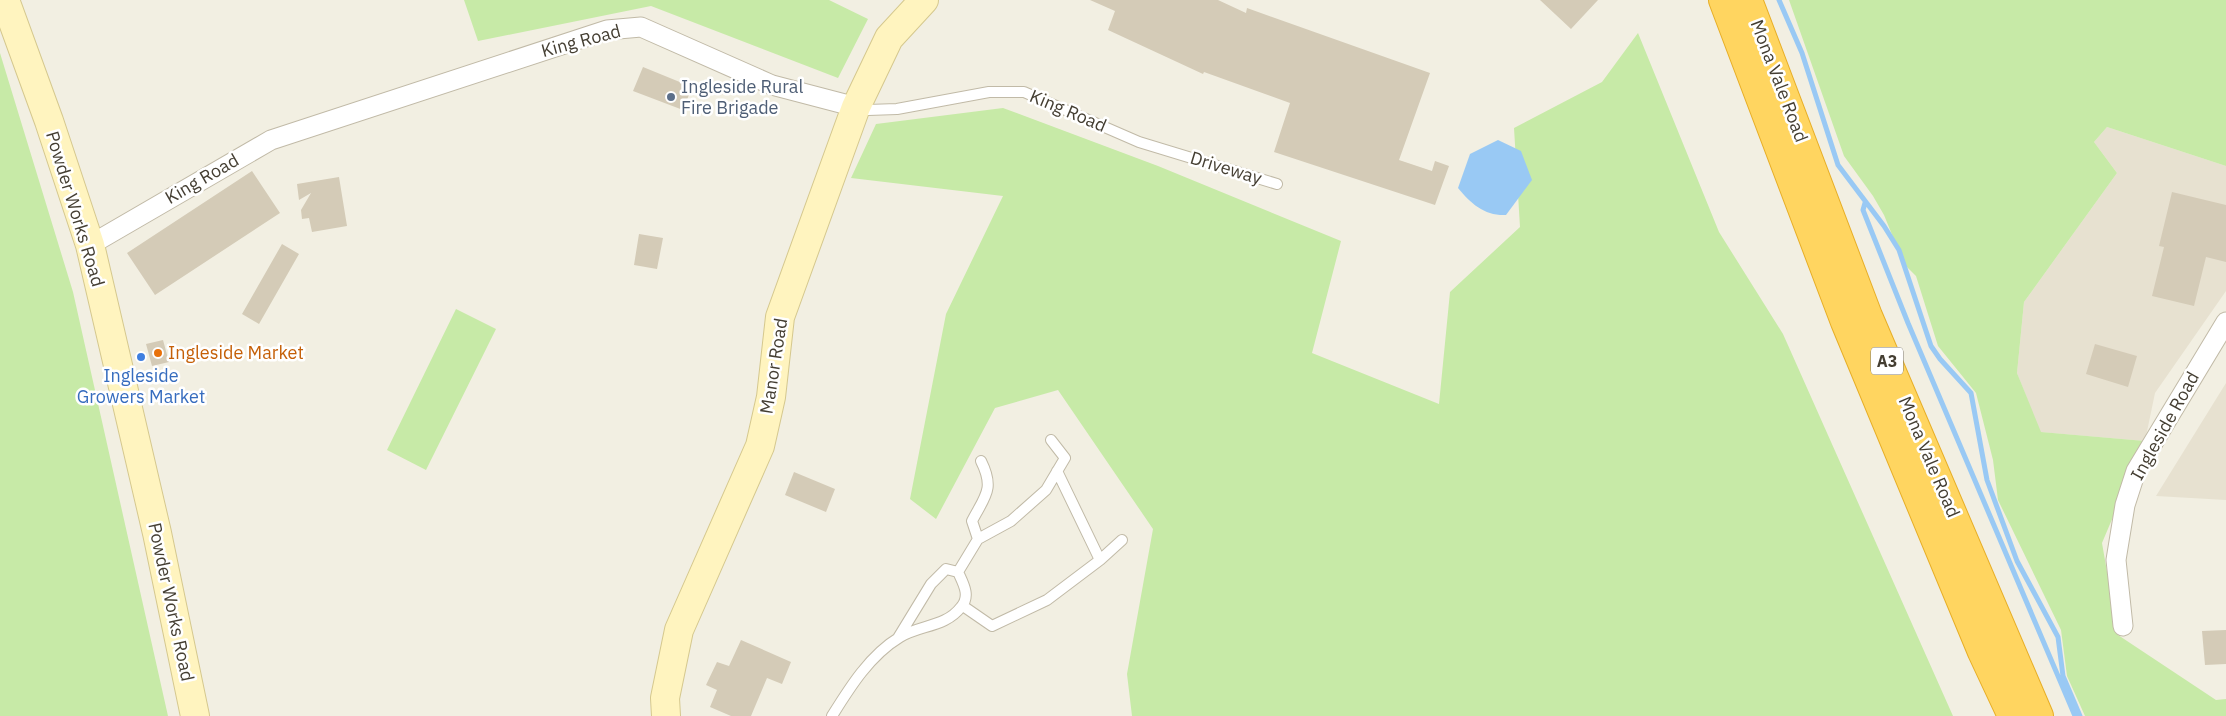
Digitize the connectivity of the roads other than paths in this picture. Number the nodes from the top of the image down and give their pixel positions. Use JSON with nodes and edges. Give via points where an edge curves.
{"nodes":[{"id":1,"x":4,"y":0,"type":"edge"},
{"id":2,"x":924,"y":0,"type":"edge"},
{"id":3,"x":1723,"y":0,"type":"edge"},
{"id":4,"x":1748,"y":0,"type":"edge"},
{"id":5,"x":856,"y":107,"type":"junction"},
{"id":6,"x":1174,"y":153,"type":"joint"},
{"id":7,"x":1277,"y":184,"type":"dead end"},
{"id":8,"x":90,"y":245,"type":"junction"},
{"id":9,"x":2226,"y":322,"type":"edge"},
{"id":10,"x":1051,"y":440,"type":"dead end"},
{"id":11,"x":981,"y":461,"type":"dead end"},
{"id":12,"x":1057,"y":471,"type":"junction"},
{"id":13,"x":978,"y":538,"type":"junction"},
{"id":14,"x":1122,"y":540,"type":"dead end"},
{"id":15,"x":1100,"y":560,"type":"junction"},
{"id":16,"x":958,"y":572,"type":"junction"},
{"id":17,"x":963,"y":606,"type":"junction"},
{"id":18,"x":2123,"y":626,"type":"dead end"},
{"id":19,"x":898,"y":638,"type":"junction"},
{"id":20,"x":195,"y":716,"type":"edge"},
{"id":21,"x":666,"y":716,"type":"edge"},
{"id":22,"x":832,"y":716,"type":"edge"},
{"id":23,"x":2012,"y":716,"type":"edge"},
{"id":24,"x":2040,"y":716,"type":"edge"}],
"edges":[{"from":1,"to":8,"type":"street","name":"Powder Works Road"},
{"from":2,"to":5,"type":"street","name":"Manor Road","via":[[889,38]]},
{"from":3,"to":23,"type":"highway","name":"Mona Vale Road","number":"A3","via":[[1845,322],[1982,652]]},
{"from":4,"to":24,"type":"highway","name":"Mona Vale Road","number":"A3","via":[[1868,316]]},
{"from":5,"to":6,"type":"lane","name":"King Road","via":[[897,109],[989,92],[1024,92],[1139,142]]},
{"from":5,"to":8,"type":"street","name":"King Road","via":[[772,84],[641,27],[607,30],[272,140]]},
{"from":5,"to":21,"type":"street","name":"Manor Road","via":[[780,317],[771,397],[760,446],[679,630],[664,698]]},
{"from":6,"to":7,"type":"lane","name":"Driveway"},
{"from":8,"to":20,"type":"street","name":"Powder Works Road"},
{"from":9,"to":18,"type":"street","name":"Ingleside Road","via":[[2136,471],[2125,505],[2116,560]]},
{"from":10,"to":12,"type":"lane","via":[[1065,458]]},
{"from":11,"to":13,"type":"lane","via":[[989,488],[968,519]]},
{"from":12,"to":13,"type":"lane","via":[[1046,490],[1011,521]]},
{"from":12,"to":15,"type":"lane"},
{"from":13,"to":16,"type":"lane"},
{"from":14,"to":15,"type":"lane"},
{"from":15,"to":17,"type":"lane","via":[[1047,600],[992,626]]},
{"from":16,"to":17,"type":"lane","via":[[966,590]]},
{"from":16,"to":19,"type":"lane","via":[[946,569],[931,584]]},
{"from":17,"to":19,"type":"lane","via":[[947,620]]},
{"from":19,"to":22,"type":"lane","via":[[869,664]]}]}
